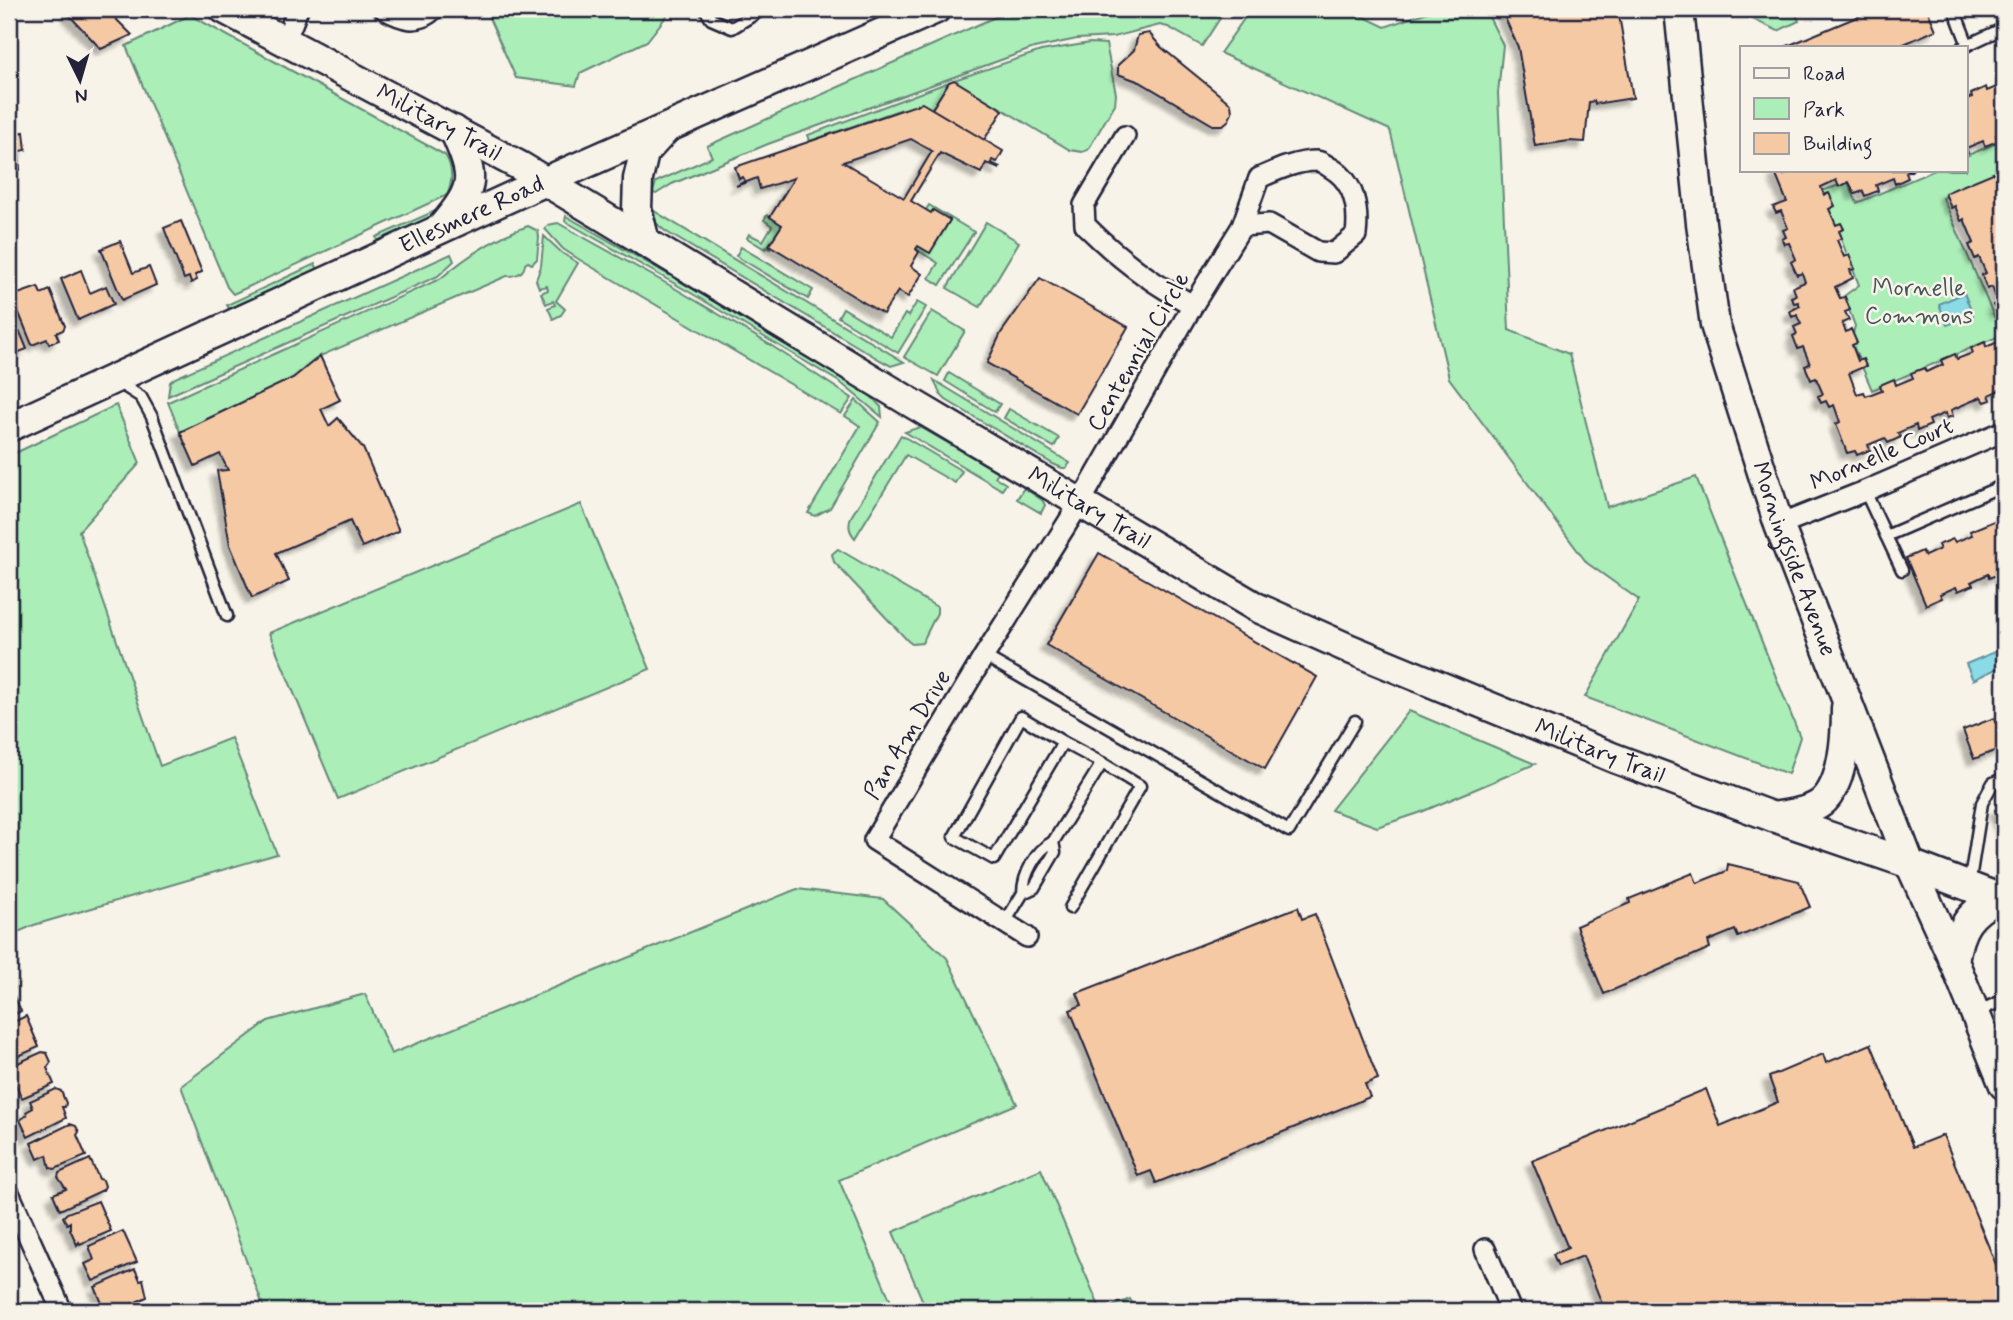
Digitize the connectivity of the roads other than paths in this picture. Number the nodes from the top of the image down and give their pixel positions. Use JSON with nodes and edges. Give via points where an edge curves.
{"nodes":[{"id":1,"x":298,"y":9,"type":"edge"},
{"id":2,"x":384,"y":9,"type":"edge"},
{"id":3,"x":434,"y":9,"type":"edge"},
{"id":4,"x":705,"y":9,"type":"edge"},
{"id":5,"x":763,"y":9,"type":"edge"},
{"id":6,"x":936,"y":9,"type":"edge"},
{"id":7,"x":1679,"y":9,"type":"edge"},
{"id":8,"x":1954,"y":9,"type":"edge"},
{"id":9,"x":242,"y":13,"type":"edge"},
{"id":10,"x":2004,"y":28,"type":"edge"},
{"id":11,"x":285,"y":42,"type":"junction"},
{"id":12,"x":1966,"y":46,"type":"edge"},
{"id":13,"x":454,"y":130,"type":"junction"},
{"id":14,"x":666,"y":130,"type":"junction"},
{"id":15,"x":1125,"y":136,"type":"dead end"},
{"id":16,"x":546,"y":182,"type":"junction"},
{"id":17,"x":1242,"y":226,"type":"junction"},
{"id":18,"x":439,"y":230,"type":"junction"},
{"id":19,"x":645,"y":242,"type":"junction"},
{"id":20,"x":1193,"y":305,"type":"junction"},
{"id":21,"x":113,"y":379,"type":"junction"},
{"id":22,"x":9,"y":427,"type":"edge"},
{"id":23,"x":2004,"y":431,"type":"edge"},
{"id":24,"x":2004,"y":485,"type":"edge"},
{"id":25,"x":1865,"y":491,"type":"junction"},
{"id":26,"x":1080,"y":503,"type":"junction"},
{"id":27,"x":1779,"y":525,"type":"junction"},
{"id":28,"x":1886,"y":536,"type":"junction"},
{"id":29,"x":1902,"y":570,"type":"dead end"},
{"id":30,"x":227,"y":616,"type":"dead end"},
{"id":31,"x":984,"y":656,"type":"junction"},
{"id":32,"x":1846,"y":701,"type":"junction"},
{"id":33,"x":1355,"y":721,"type":"dead end"},
{"id":34,"x":1063,"y":741,"type":"junction"},
{"id":35,"x":1102,"y":763,"type":"junction"},
{"id":36,"x":2004,"y":778,"type":"edge"},
{"id":37,"x":1773,"y":817,"type":"junction"},
{"id":38,"x":1910,"y":864,"type":"junction"},
{"id":39,"x":1969,"y":887,"type":"junction"},
{"id":40,"x":2001,"y":899,"type":"edge"},
{"id":41,"x":1070,"y":908,"type":"dead end"},
{"id":42,"x":1003,"y":924,"type":"junction"},
{"id":43,"x":1027,"y":937,"type":"dead end"},
{"id":44,"x":1954,"y":961,"type":"junction"},
{"id":45,"x":2004,"y":1000,"type":"edge"},
{"id":46,"x":1975,"y":1013,"type":"junction"},
{"id":47,"x":2002,"y":1070,"type":"edge"},
{"id":48,"x":9,"y":1194,"type":"edge"},
{"id":49,"x":1485,"y":1249,"type":"dead end"},
{"id":50,"x":62,"y":1311,"type":"edge"},
{"id":51,"x":1511,"y":1311,"type":"edge"}],
"edges":[{"from":1,"to":11,"type":"street"},
{"from":2,"to":3,"type":"street","via":[[416,20]]},
{"from":4,"to":5,"type":"lane","via":[[710,19],[732,28]]},
{"from":6,"to":14,"type":"main road","name":"Ellesmere Road"},
{"from":7,"to":27,"type":"main road","name":"Morningside Avenue","via":[[1715,325]]},
{"from":8,"to":12,"type":"lane"},
{"from":9,"to":11,"type":"main road","name":"Military Trail"},
{"from":10,"to":12,"type":"lane"},
{"from":11,"to":13,"type":"main road","name":"Military Trail"},
{"from":13,"to":16,"type":"main road","name":"Military Trail"},
{"from":13,"to":18,"type":"main road","via":[[469,164],[470,182],[463,200]]},
{"from":14,"to":16,"type":"main road","name":"Ellesmere Road"},
{"from":14,"to":19,"type":"main road","via":[[644,153],[638,179],[637,209]]},
{"from":15,"to":20,"type":"street","via":[[1084,205],[1085,225]]},
{"from":16,"to":18,"type":"main road","name":"Ellesmere Road"},
{"from":16,"to":19,"type":"main road","name":"Military Trail"},
{"from":17,"to":17,"type":"street","name":"Centennial Circle","via":[[1269,224],[1318,253],[1334,253],[1356,235],[1358,217],[1355,199],[1341,174],[1321,161],[1287,166],[1259,178]]},
{"from":17,"to":20,"type":"street","name":"Centennial Circle"},
{"from":18,"to":21,"type":"main road","name":"Ellesmere Road"},
{"from":19,"to":26,"type":"main road","name":"Military Trail"},
{"from":20,"to":26,"type":"street","name":"Centennial Circle"},
{"from":21,"to":22,"type":"main road","name":"Ellesmere Road"},
{"from":21,"to":30,"type":"lane","via":[[141,397],[152,417]]},
{"from":23,"to":25,"type":"street","name":"Mornelle Court"},
{"from":24,"to":28,"type":"lane"},
{"from":25,"to":27,"type":"street","name":"Mornelle Court"},
{"from":25,"to":28,"type":"lane"},
{"from":26,"to":31,"type":"street","name":"Pan Am Drive"},
{"from":26,"to":37,"type":"main road","name":"Military Trail","via":[[1256,607],[1602,753]]},
{"from":27,"to":32,"type":"main road","name":"Morningside Avenue"},
{"from":28,"to":29,"type":"lane"},
{"from":31,"to":33,"type":"lane","via":[[1289,831]]},
{"from":31,"to":42,"type":"street","name":"Pan Am Drive","via":[[874,841]]},
{"from":32,"to":37,"type":"main road","via":[[1846,736],[1832,790],[1821,803]]},
{"from":32,"to":38,"type":"main road","name":"Morningside Avenue"},
{"from":34,"to":34,"type":"lane","via":[[994,859],[954,837],[1021,718]]},
{"from":34,"to":35,"type":"lane"},
{"from":35,"to":41,"type":"lane","via":[[1140,786]]},
{"from":35,"to":42,"type":"lane","via":[[1053,842],[1055,852],[1034,888],[1023,893]]},
{"from":36,"to":39,"type":"lane","via":[[1993,783],[1982,803]]},
{"from":37,"to":38,"type":"main road","name":"Military Trail"},
{"from":38,"to":39,"type":"main road","name":"Military Trail"},
{"from":38,"to":44,"type":"main road","name":"Morningside Avenue"},
{"from":39,"to":40,"type":"main road","name":"Military Trail"},
{"from":40,"to":44,"type":"main road","via":[[1973,914],[1957,943]]},
{"from":42,"to":43,"type":"street","name":"Pan Am Drive"},
{"from":44,"to":46,"type":"main road","name":"Morningside Avenue"},
{"from":45,"to":46,"type":"lane"},
{"from":46,"to":47,"type":"main road","name":"Morningside Avenue"},
{"from":48,"to":50,"type":"street"},
{"from":49,"to":51,"type":"street"}]}
